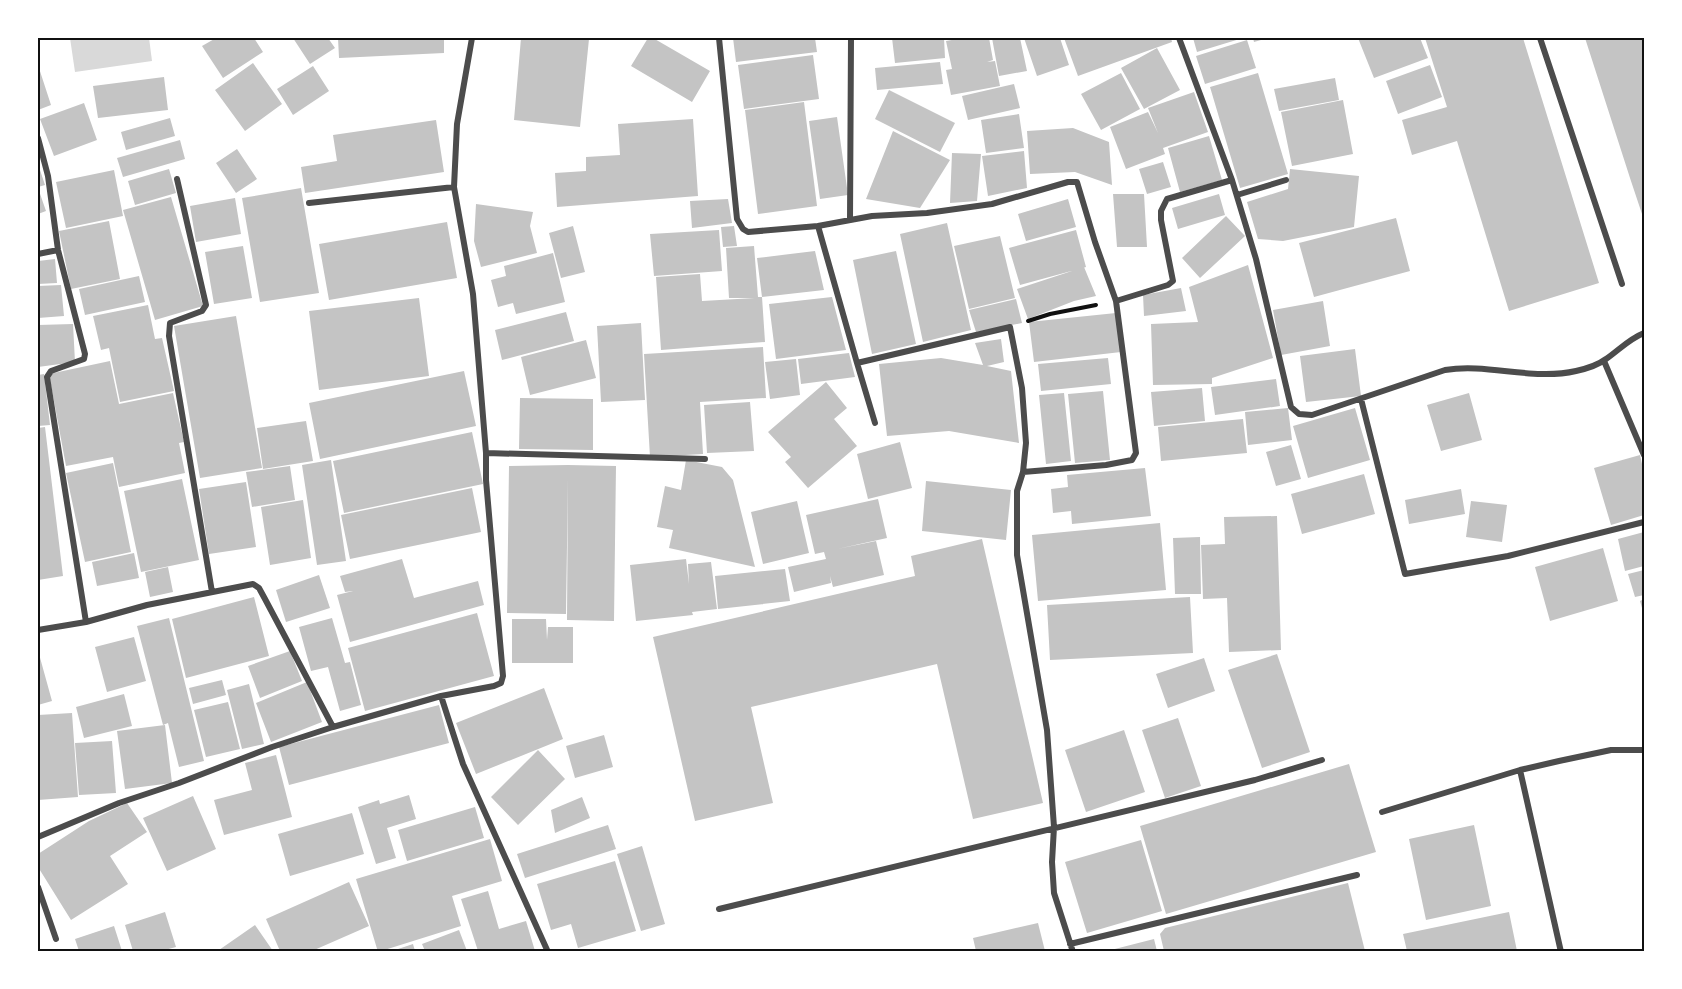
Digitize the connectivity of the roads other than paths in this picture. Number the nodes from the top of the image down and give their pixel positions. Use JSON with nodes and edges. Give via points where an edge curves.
{"nodes":[{"id":1,"x":472,"y":38,"type":"edge"},
{"id":2,"x":719,"y":38,"type":"edge"},
{"id":3,"x":851,"y":38,"type":"edge"},
{"id":4,"x":1179,"y":38,"type":"edge"},
{"id":5,"x":1540,"y":38,"type":"edge"},
{"id":6,"x":38,"y":138,"type":"edge"},
{"id":7,"x":177,"y":179,"type":"dead end"},
{"id":8,"x":1232,"y":180,"type":"junction"},
{"id":9,"x":1286,"y":180,"type":"dead end"},
{"id":10,"x":454,"y":187,"type":"junction"},
{"id":11,"x":1237,"y":195,"type":"junction"},
{"id":12,"x":309,"y":203,"type":"dead end"},
{"id":13,"x":850,"y":220,"type":"junction"},
{"id":14,"x":818,"y":226,"type":"junction"},
{"id":15,"x":58,"y":250,"type":"junction"},
{"id":16,"x":38,"y":254,"type":"edge"},
{"id":17,"x":1623,"y":284,"type":"dead end"},
{"id":18,"x":1116,"y":301,"type":"junction"},
{"id":19,"x":1644,"y":333,"type":"edge"},
{"id":20,"x":1604,"y":361,"type":"junction"},
{"id":21,"x":857,"y":363,"type":"junction"},
{"id":22,"x":1360,"y":399,"type":"junction"},
{"id":23,"x":875,"y":423,"type":"dead end"},
{"id":24,"x":486,"y":453,"type":"junction"},
{"id":25,"x":1644,"y":455,"type":"edge"},
{"id":26,"x":705,"y":459,"type":"dead end"},
{"id":27,"x":1023,"y":472,"type":"junction"},
{"id":28,"x":1644,"y":522,"type":"edge"},
{"id":29,"x":212,"y":592,"type":"junction"},
{"id":30,"x":86,"y":622,"type":"junction"},
{"id":31,"x":38,"y":630,"type":"edge"},
{"id":32,"x":441,"y":696,"type":"junction"},
{"id":33,"x":333,"y":727,"type":"junction"},
{"id":34,"x":1644,"y":750,"type":"edge"},
{"id":35,"x":1322,"y":760,"type":"dead end"},
{"id":36,"x":1520,"y":770,"type":"junction"},
{"id":37,"x":1382,"y":812,"type":"dead end"},
{"id":38,"x":1054,"y":827,"type":"junction"},
{"id":39,"x":38,"y":837,"type":"edge"},
{"id":40,"x":1357,"y":875,"type":"dead end"},
{"id":41,"x":38,"y":887,"type":"edge"},
{"id":42,"x":719,"y":909,"type":"dead end"},
{"id":43,"x":56,"y":939,"type":"dead end"},
{"id":44,"x":1070,"y":944,"type":"junction"},
{"id":45,"x":548,"y":951,"type":"edge"},
{"id":46,"x":1073,"y":951,"type":"edge"},
{"id":47,"x":1561,"y":951,"type":"edge"}],
"edges":[{"from":1,"to":10,"type":"street","via":[[457,124]]},
{"from":2,"to":14,"type":"street","via":[[737,219],[748,232]]},
{"from":3,"to":13,"type":"street"},
{"from":4,"to":8,"type":"street"},
{"from":5,"to":17,"type":"street"},
{"from":6,"to":15,"type":"street","via":[[48,176]]},
{"from":7,"to":29,"type":"street","via":[[206,305],[202,311],[170,323],[169,336]]},
{"from":8,"to":11,"type":"street"},
{"from":8,"to":18,"type":"street","via":[[1167,199],[1161,220],[1173,281]]},
{"from":9,"to":11,"type":"street"},
{"from":10,"to":12,"type":"street"},
{"from":10,"to":24,"type":"street","via":[[473,294]]},
{"from":11,"to":22,"type":"street","via":[[1291,407],[1299,414],[1312,415]]},
{"from":13,"to":14,"type":"street"},
{"from":13,"to":18,"type":"street","via":[[992,204],[1073,181],[1080,186]]},
{"from":14,"to":21,"type":"street"},
{"from":15,"to":16,"type":"street"},
{"from":15,"to":30,"type":"street","via":[[85,356],[51,370],[47,377]]},
{"from":18,"to":27,"type":"street","via":[[1136,453],[1132,460],[1106,465]]},
{"from":19,"to":20,"type":"street"},
{"from":20,"to":22,"type":"street","via":[[1578,370],[1538,375],[1463,367]]},
{"from":20,"to":25,"type":"street"},
{"from":21,"to":23,"type":"street"},
{"from":21,"to":27,"type":"street","via":[[1010,327],[1022,388],[1026,443]]},
{"from":22,"to":28,"type":"street","via":[[1405,574],[1508,556]]},
{"from":24,"to":26,"type":"street"},
{"from":24,"to":32,"type":"street","via":[[503,676],[501,683],[494,686]]},
{"from":27,"to":38,"type":"street","via":[[1017,491],[1017,555],[1042,698]]},
{"from":29,"to":30,"type":"street"},
{"from":29,"to":33,"type":"street","via":[[256,585]]},
{"from":30,"to":31,"type":"street"},
{"from":32,"to":33,"type":"street"},
{"from":32,"to":45,"type":"street","via":[[463,764]]},
{"from":33,"to":39,"type":"street","via":[[119,803]]},
{"from":34,"to":36,"type":"street","via":[[1611,750]]},
{"from":35,"to":38,"type":"street","via":[[1256,780]]},
{"from":36,"to":37,"type":"street"},
{"from":36,"to":47,"type":"street"},
{"from":38,"to":42,"type":"street"},
{"from":38,"to":44,"type":"street","via":[[1054,893]]},
{"from":40,"to":44,"type":"street"},
{"from":41,"to":43,"type":"street"},
{"from":44,"to":46,"type":"street"}]}
